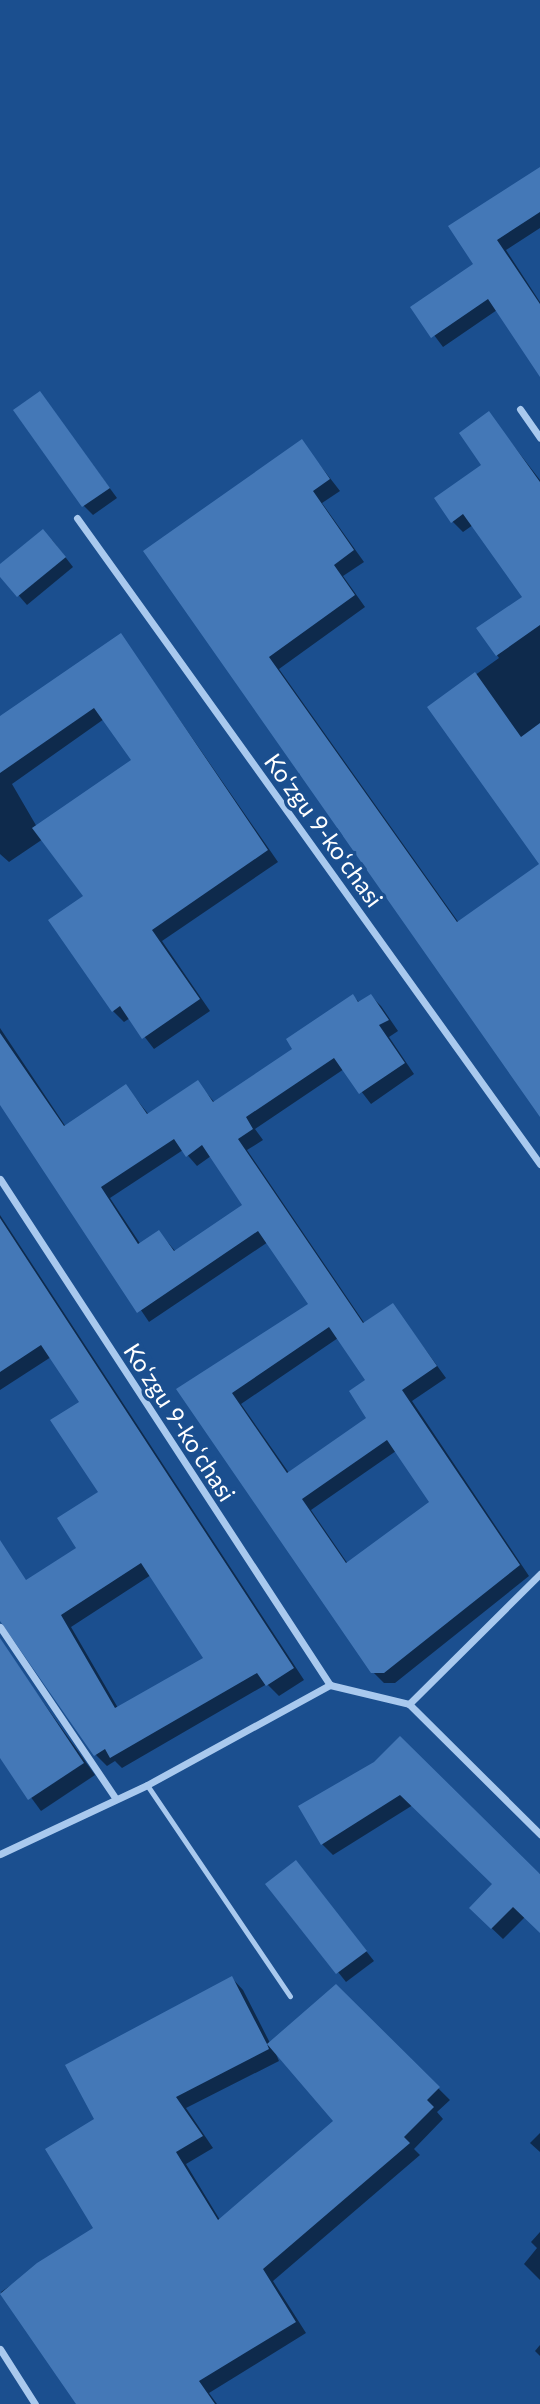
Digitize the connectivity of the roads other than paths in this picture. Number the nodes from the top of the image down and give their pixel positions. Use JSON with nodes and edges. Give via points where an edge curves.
{"nodes":[{"id":1,"x":520,"y":409,"type":"dead end"},
{"id":2,"x":540,"y":438,"type":"edge"},
{"id":3,"x":77,"y":518,"type":"dead end"},
{"id":4,"x":540,"y":1164,"type":"edge"},
{"id":5,"x":0,"y":1179,"type":"edge"},
{"id":6,"x":540,"y":1574,"type":"edge"},
{"id":7,"x":0,"y":1627,"type":"edge"},
{"id":8,"x":330,"y":1685,"type":"junction"},
{"id":9,"x":409,"y":1704,"type":"junction"},
{"id":10,"x":147,"y":1785,"type":"junction"},
{"id":11,"x":116,"y":1798,"type":"junction"},
{"id":12,"x":540,"y":1834,"type":"edge"},
{"id":13,"x":0,"y":1854,"type":"edge"},
{"id":14,"x":290,"y":1996,"type":"dead end"},
{"id":15,"x":0,"y":2349,"type":"edge"},
{"id":16,"x":35,"y":2404,"type":"edge"}],
"edges":[{"from":1,"to":2,"type":"street"},
{"from":3,"to":4,"type":"street","name":"Koʻzgu 9-koʻchasi"},
{"from":5,"to":8,"type":"street","name":"Koʻzgu 9-koʻchasi"},
{"from":6,"to":9,"type":"street"},
{"from":7,"to":11,"type":"street"},
{"from":8,"to":9,"type":"street"},
{"from":8,"to":10,"type":"street"},
{"from":9,"to":12,"type":"street"},
{"from":10,"to":11,"type":"street"},
{"from":10,"to":14,"type":"lane"},
{"from":11,"to":13,"type":"street"},
{"from":15,"to":16,"type":"street"}]}
